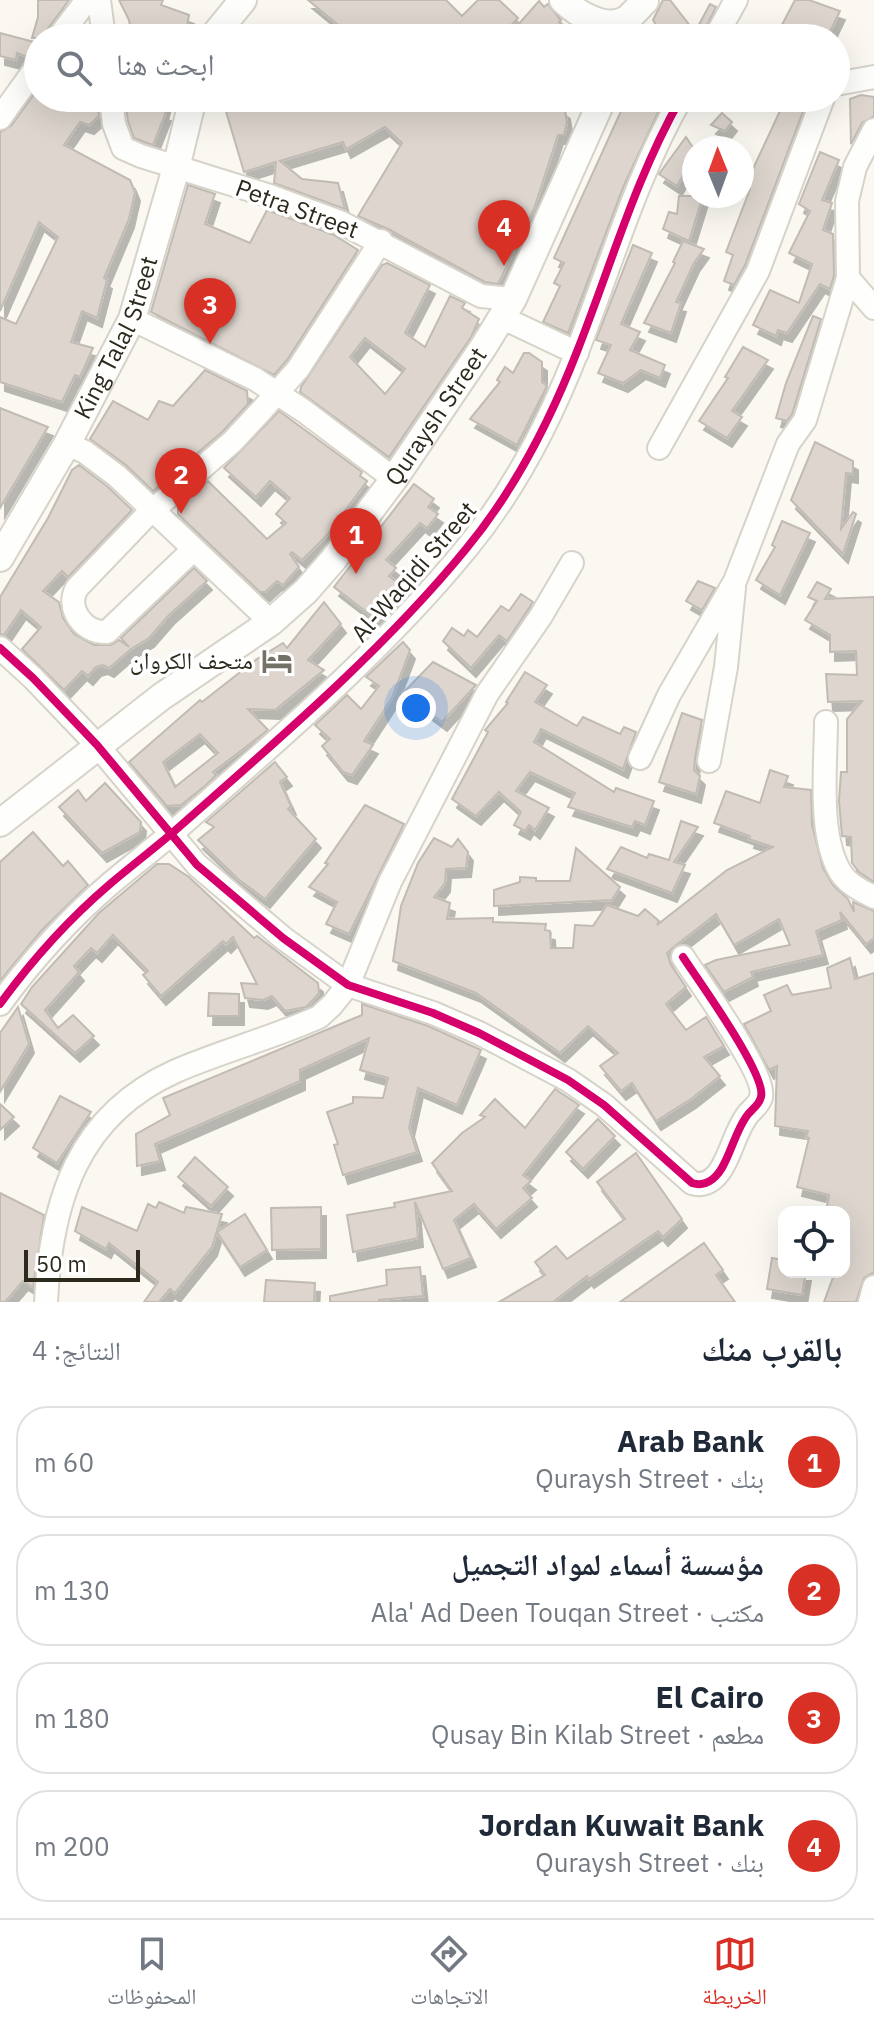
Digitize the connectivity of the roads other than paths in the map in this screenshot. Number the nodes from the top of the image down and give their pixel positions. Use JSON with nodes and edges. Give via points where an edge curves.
{"nodes":[{"id":1,"x":87,"y":0,"type":"edge"},
{"id":2,"x":99,"y":0,"type":"edge"},
{"id":3,"x":646,"y":0,"type":"edge"},
{"id":4,"x":736,"y":0,"type":"edge"},
{"id":5,"x":231,"y":4,"type":"edge"},
{"id":6,"x":569,"y":6,"type":"edge"},
{"id":7,"x":69,"y":24,"type":"edge"},
{"id":8,"x":102,"y":24,"type":"edge"},
{"id":9,"x":220,"y":24,"type":"edge"},
{"id":10,"x":635,"y":24,"type":"edge"},
{"id":11,"x":723,"y":24,"type":"edge"},
{"id":12,"x":874,"y":77,"type":"edge"},
{"id":13,"x":850,"y":81,"type":"edge"},
{"id":14,"x":24,"y":85,"type":"edge"},
{"id":15,"x":113,"y":112,"type":"edge"},
{"id":16,"x":190,"y":112,"type":"edge"},
{"id":17,"x":597,"y":112,"type":"edge"},
{"id":18,"x":674,"y":112,"type":"edge"},
{"id":19,"x":818,"y":112,"type":"edge"},
{"id":20,"x":0,"y":118,"type":"edge"},
{"id":21,"x":874,"y":130,"type":"edge"},
{"id":22,"x":176,"y":168,"type":"junction"},
{"id":23,"x":381,"y":241,"type":"junction"},
{"id":24,"x":848,"y":278,"type":"junction"},
{"id":25,"x":507,"y":308,"type":"junction"},
{"id":26,"x":874,"y":308,"type":"edge"},
{"id":27,"x":132,"y":319,"type":"junction"},
{"id":28,"x":577,"y":353,"type":"junction"},
{"id":29,"x":277,"y":393,"type":"junction"},
{"id":30,"x":67,"y":444,"type":"junction"},
{"id":31,"x":659,"y":448,"type":"dead end"},
{"id":32,"x":394,"y":479,"type":"junction"},
{"id":33,"x":154,"y":510,"type":"junction"},
{"id":34,"x":194,"y":549,"type":"junction"},
{"id":35,"x":0,"y":558,"type":"edge"},
{"id":36,"x":572,"y":563,"type":"dead end"},
{"id":37,"x":735,"y":581,"type":"junction"},
{"id":38,"x":271,"y":622,"type":"junction"},
{"id":39,"x":0,"y":648,"type":"edge"},
{"id":40,"x":826,"y":722,"type":"dead end"},
{"id":41,"x":97,"y":745,"type":"junction"},
{"id":42,"x":640,"y":758,"type":"dead end"},
{"id":43,"x":709,"y":761,"type":"dead end"},
{"id":44,"x":0,"y":823,"type":"edge"},
{"id":45,"x":169,"y":835,"type":"junction"},
{"id":46,"x":874,"y":897,"type":"edge"},
{"id":47,"x":683,"y":957,"type":"dead end"},
{"id":48,"x":348,"y":985,"type":"junction"},
{"id":49,"x":0,"y":1004,"type":"edge"},
{"id":50,"x":874,"y":1287,"type":"edge"},
{"id":51,"x":46,"y":1302,"type":"edge"},
{"id":52,"x":870,"y":1302,"type":"edge"}],
"edges":[{"from":1,"to":7,"type":"street"},
{"from":2,"to":8,"type":"street"},
{"from":3,"to":6,"type":"main road","via":[[625,21],[614,23],[597,21]]},
{"from":3,"to":10,"type":"main road"},
{"from":4,"to":11,"type":"street"},
{"from":5,"to":9,"type":"main road"},
{"from":12,"to":13,"type":"street"},
{"from":14,"to":20,"type":"street"},
{"from":15,"to":22,"type":"street","name":"Petra Street","via":[[123,148]]},
{"from":16,"to":22,"type":"main road","name":"King Talal Street"},
{"from":17,"to":25,"type":"main road","name":"Quraysh Street"},
{"from":18,"to":28,"type":"street","name":"Al-Waqidi Street","via":[[646,167]]},
{"from":19,"to":31,"type":"street","via":[[758,271]]},
{"from":21,"to":24,"type":"street","via":[[855,167],[847,201]]},
{"from":22,"to":23,"type":"street","name":"Petra Street","via":[[270,196]]},
{"from":22,"to":27,"type":"main road","name":"King Talal Street"},
{"from":23,"to":25,"type":"street","name":"Petra Street"},
{"from":23,"to":29,"type":"street","via":[[325,330]]},
{"from":24,"to":26,"type":"street"},
{"from":24,"to":37,"type":"street","via":[[805,420],[788,444]]},
{"from":25,"to":28,"type":"street","name":"Petra Street"},
{"from":25,"to":32,"type":"main road","name":"Quraysh Street"},
{"from":27,"to":29,"type":"street"},
{"from":27,"to":30,"type":"main road","name":"King Talal Street"},
{"from":28,"to":45,"type":"street","name":"Al-Waqidi Street","via":[[522,466],[465,550],[374,650]]},
{"from":29,"to":32,"type":"street"},
{"from":29,"to":33,"type":"street","via":[[232,442]]},
{"from":30,"to":33,"type":"street","via":[[96,459]]},
{"from":30,"to":35,"type":"main road","name":"King Talal Street"},
{"from":32,"to":38,"type":"main road","name":"Quraysh Street","via":[[333,560]]},
{"from":33,"to":34,"type":"street"},
{"from":33,"to":34,"type":"street","via":[[73,595],[75,612],[90,629],[99,633],[113,628]]},
{"from":34,"to":38,"type":"street"},
{"from":36,"to":48,"type":"street","via":[[487,694],[390,882]]},
{"from":37,"to":42,"type":"street","via":[[669,695]]},
{"from":37,"to":43,"type":"street"},
{"from":38,"to":41,"type":"main road","name":"Quraysh Street"},
{"from":39,"to":41,"type":"street"},
{"from":40,"to":46,"type":"street","via":[[833,857],[844,878]]},
{"from":41,"to":44,"type":"main road","name":"Quraysh Street"},
{"from":41,"to":45,"type":"street"},
{"from":45,"to":48,"type":"street","via":[[238,902]]},
{"from":45,"to":49,"type":"street","name":"Al-Waqidi Street","via":[[54,938]]},
{"from":47,"to":48,"type":"street","via":[[761,1085],[760,1101],[744,1119],[718,1175],[703,1184],[692,1183],[568,1080],[433,1013]]},
{"from":48,"to":51,"type":"street","via":[[319,1017],[173,1072],[111,1117],[70,1173],[57,1214]]},
{"from":50,"to":52,"type":"street"}]}
